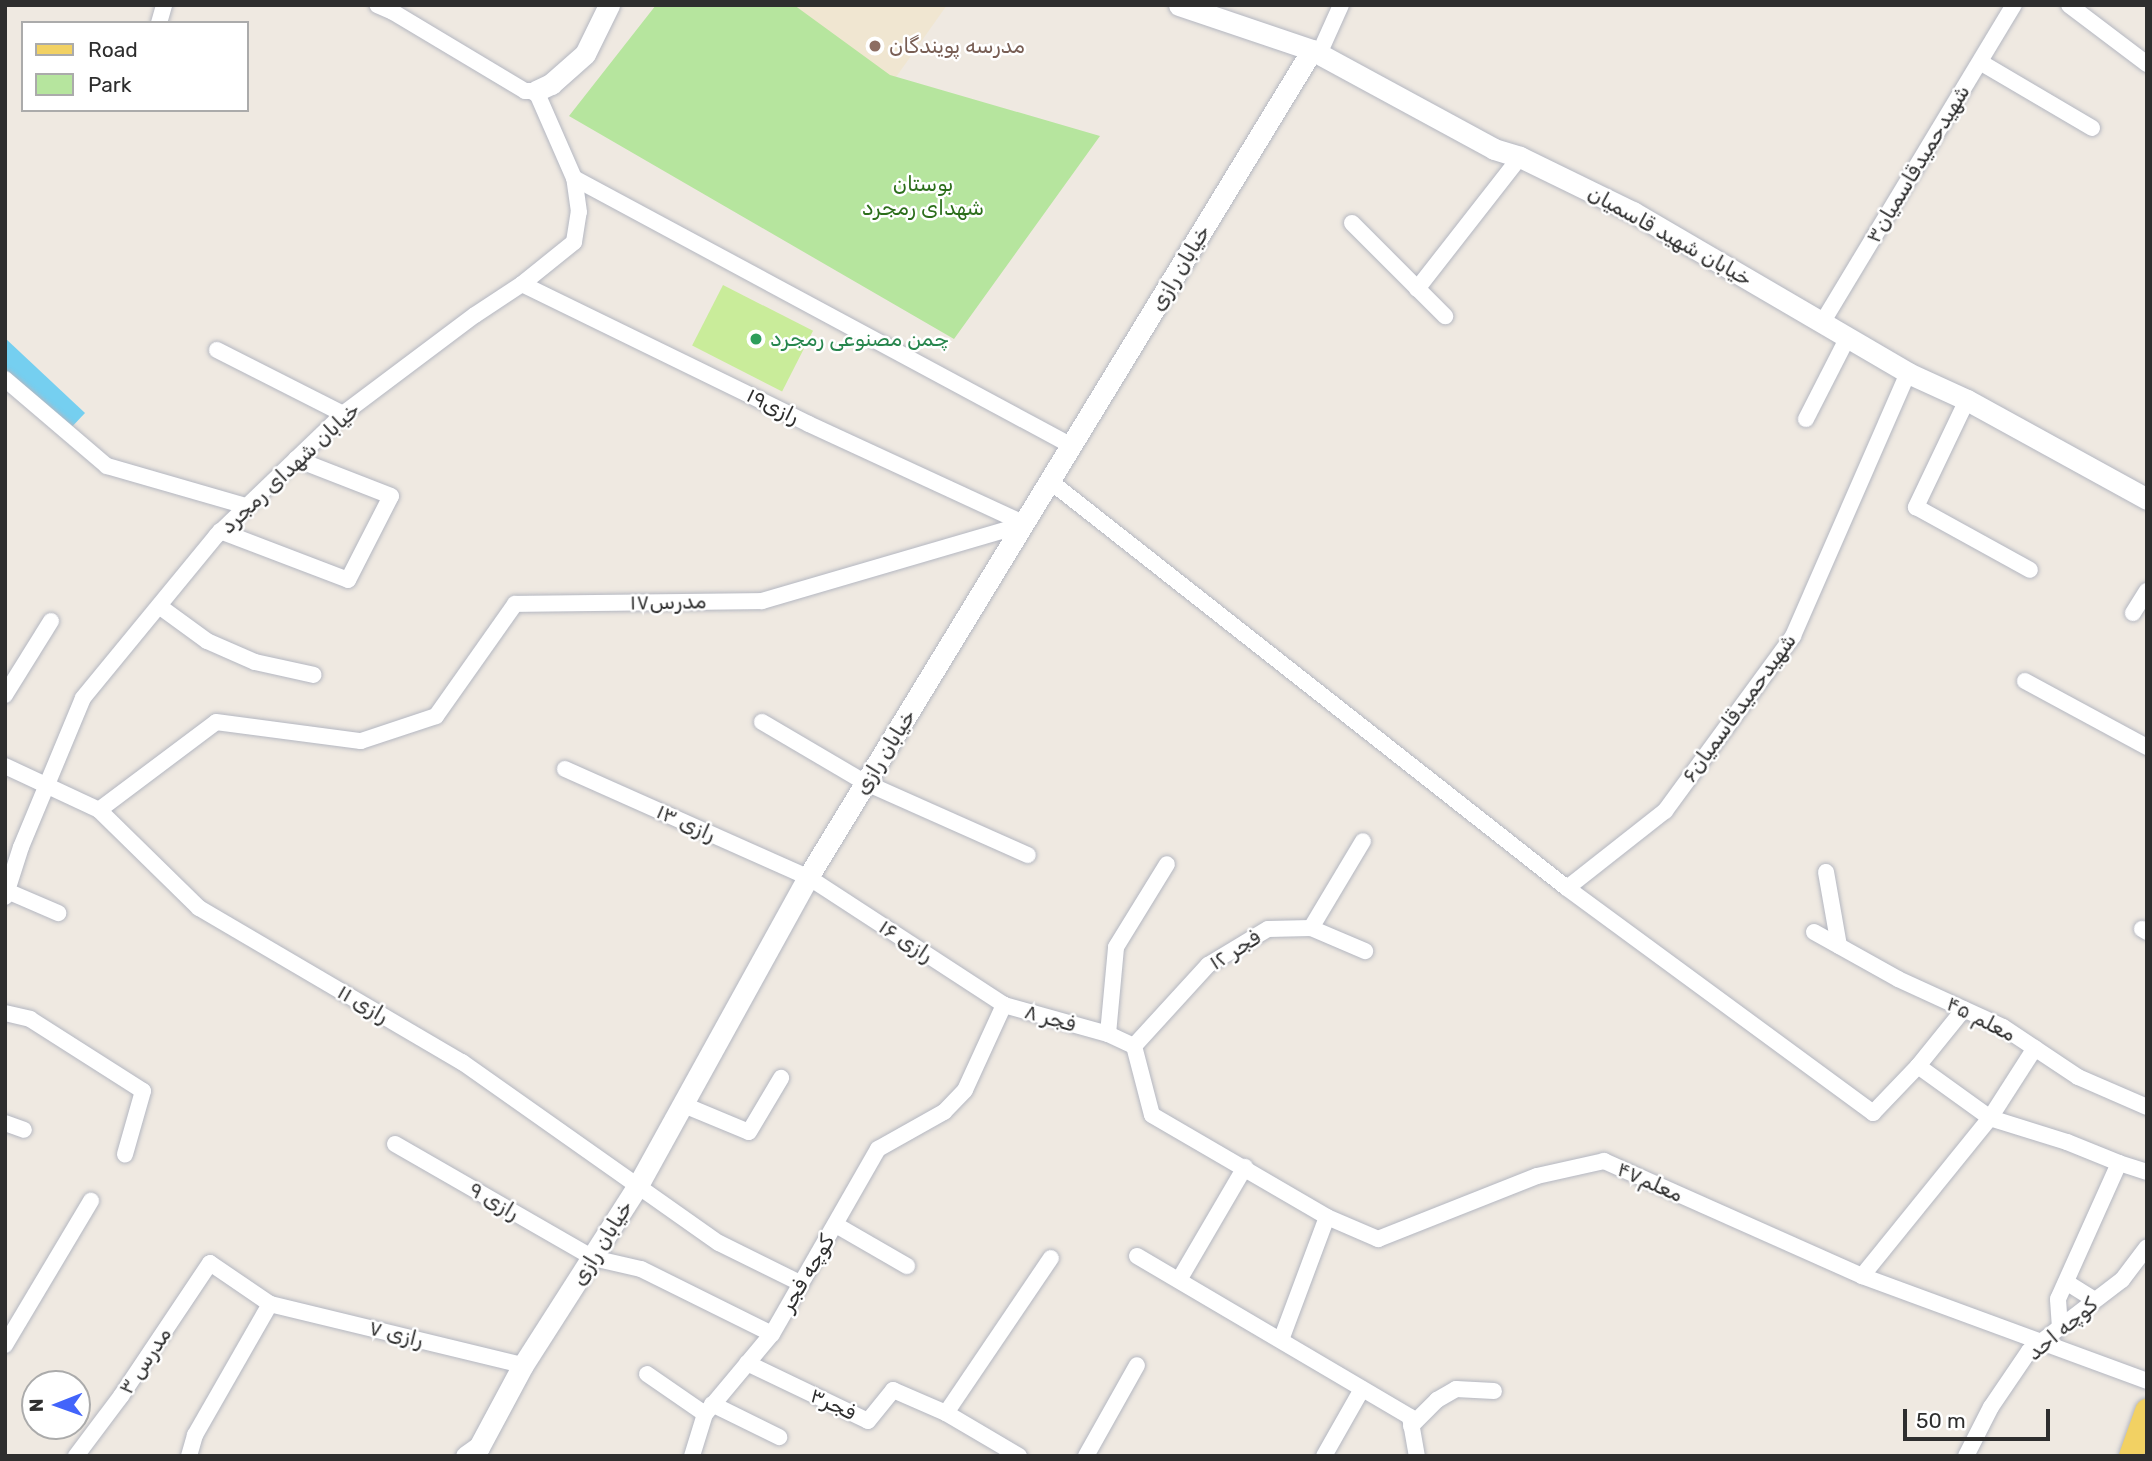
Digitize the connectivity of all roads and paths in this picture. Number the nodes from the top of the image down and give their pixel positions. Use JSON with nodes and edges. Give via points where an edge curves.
{"nodes":[{"id":1,"x":609,"y":5,"type":"edge"},
{"id":2,"x":1179,"y":5,"type":"edge"},
{"id":3,"x":1341,"y":5,"type":"edge"},
{"id":4,"x":2014,"y":5,"type":"edge"},
{"id":5,"x":2069,"y":5,"type":"edge"},
{"id":6,"x":380,"y":6,"type":"edge"},
{"id":7,"x":1316,"y":52,"type":"junction"},
{"id":8,"x":1980,"y":62,"type":"junction"},
{"id":9,"x":2147,"y":64,"type":"edge"},
{"id":10,"x":536,"y":91,"type":"junction"},
{"id":11,"x":2092,"y":128,"type":"dead end"},
{"id":12,"x":1520,"y":157,"type":"junction"},
{"id":13,"x":574,"y":178,"type":"junction"},
{"id":14,"x":1352,"y":223,"type":"dead end"},
{"id":15,"x":522,"y":284,"type":"junction"},
{"id":16,"x":1417,"y":289,"type":"junction"},
{"id":17,"x":1446,"y":316,"type":"dead end"},
{"id":18,"x":1822,"y":324,"type":"junction"},
{"id":19,"x":1848,"y":337,"type":"junction"},
{"id":20,"x":217,"y":350,"type":"dead end"},
{"id":21,"x":1908,"y":373,"type":"junction"},
{"id":22,"x":5,"y":379,"type":"edge"},
{"id":23,"x":1967,"y":400,"type":"junction"},
{"id":24,"x":343,"y":414,"type":"junction"},
{"id":25,"x":1806,"y":419,"type":"dead end"},
{"id":26,"x":1072,"y":446,"type":"junction"},
{"id":27,"x":296,"y":459,"type":"junction"},
{"id":28,"x":1051,"y":482,"type":"junction"},
{"id":29,"x":2147,"y":499,"type":"edge"},
{"id":30,"x":247,"y":506,"type":"junction"},
{"id":31,"x":1026,"y":524,"type":"junction"},
{"id":32,"x":220,"y":531,"type":"junction"},
{"id":33,"x":2030,"y":570,"type":"dead end"},
{"id":34,"x":2147,"y":591,"type":"edge"},
{"id":35,"x":159,"y":606,"type":"junction"},
{"id":36,"x":2133,"y":613,"type":"dead end"},
{"id":37,"x":51,"y":621,"type":"dead end"},
{"id":38,"x":314,"y":676,"type":"dead end"},
{"id":39,"x":2025,"y":681,"type":"dead end"},
{"id":40,"x":5,"y":695,"type":"edge"},
{"id":41,"x":762,"y":722,"type":"dead end"},
{"id":42,"x":2147,"y":747,"type":"edge"},
{"id":43,"x":5,"y":766,"type":"edge"},
{"id":44,"x":565,"y":769,"type":"dead end"},
{"id":45,"x":866,"y":783,"type":"junction"},
{"id":46,"x":46,"y":785,"type":"junction"},
{"id":47,"x":99,"y":810,"type":"junction"},
{"id":48,"x":1363,"y":841,"type":"dead end"},
{"id":49,"x":1028,"y":855,"type":"dead end"},
{"id":50,"x":1167,"y":864,"type":"dead end"},
{"id":51,"x":1826,"y":872,"type":"dead end"},
{"id":52,"x":808,"y":877,"type":"junction"},
{"id":53,"x":8,"y":885,"type":"edge"},
{"id":54,"x":1567,"y":888,"type":"junction"},
{"id":55,"x":58,"y":913,"type":"dead end"},
{"id":56,"x":1311,"y":928,"type":"junction"},
{"id":57,"x":1814,"y":932,"type":"dead end"},
{"id":58,"x":1839,"y":946,"type":"junction"},
{"id":59,"x":1365,"y":951,"type":"dead end"},
{"id":60,"x":1004,"y":1005,"type":"junction"},
{"id":61,"x":1964,"y":1009,"type":"junction"},
{"id":62,"x":5,"y":1013,"type":"edge"},
{"id":63,"x":1108,"y":1034,"type":"junction"},
{"id":64,"x":1134,"y":1046,"type":"junction"},
{"id":65,"x":2035,"y":1048,"type":"junction"},
{"id":66,"x":1918,"y":1066,"type":"junction"},
{"id":67,"x":781,"y":1078,"type":"dead end"},
{"id":68,"x":684,"y":1105,"type":"junction"},
{"id":69,"x":2147,"y":1107,"type":"edge"},
{"id":70,"x":943,"y":1112,"type":"joint"},
{"id":71,"x":1990,"y":1118,"type":"junction"},
{"id":72,"x":5,"y":1123,"type":"edge"},
{"id":73,"x":24,"y":1129,"type":"dead end"},
{"id":74,"x":395,"y":1144,"type":"dead end"},
{"id":75,"x":125,"y":1154,"type":"dead end"},
{"id":76,"x":2119,"y":1163,"type":"junction"},
{"id":77,"x":1245,"y":1167,"type":"junction"},
{"id":78,"x":2147,"y":1172,"type":"edge"},
{"id":79,"x":637,"y":1187,"type":"junction"},
{"id":80,"x":91,"y":1200,"type":"dead end"},
{"id":81,"x":1327,"y":1217,"type":"junction"},
{"id":82,"x":836,"y":1225,"type":"junction"},
{"id":83,"x":2147,"y":1247,"type":"edge"},
{"id":84,"x":1137,"y":1256,"type":"dead end"},
{"id":85,"x":593,"y":1258,"type":"junction"},
{"id":86,"x":1051,"y":1258,"type":"dead end"},
{"id":87,"x":907,"y":1266,"type":"dead end"},
{"id":88,"x":1862,"y":1276,"type":"junction"},
{"id":89,"x":1179,"y":1280,"type":"junction"},
{"id":90,"x":2066,"y":1282,"type":"junction"},
{"id":91,"x":800,"y":1283,"type":"junction"},
{"id":92,"x":2095,"y":1300,"type":"junction"},
{"id":93,"x":270,"y":1304,"type":"junction"},
{"id":94,"x":2060,"y":1328,"type":"junction"},
{"id":95,"x":772,"y":1334,"type":"junction"},
{"id":96,"x":1281,"y":1340,"type":"junction"},
{"id":97,"x":2042,"y":1342,"type":"junction"},
{"id":98,"x":5,"y":1346,"type":"edge"},
{"id":99,"x":747,"y":1363,"type":"junction"},
{"id":100,"x":523,"y":1365,"type":"junction"},
{"id":101,"x":1136,"y":1365,"type":"dead end"},
{"id":102,"x":647,"y":1374,"type":"dead end"},
{"id":103,"x":2147,"y":1381,"type":"edge"},
{"id":104,"x":1362,"y":1389,"type":"junction"},
{"id":105,"x":1494,"y":1391,"type":"dead end"},
{"id":106,"x":708,"y":1409,"type":"junction"},
{"id":107,"x":2147,"y":1411,"type":"edge"},
{"id":108,"x":946,"y":1413,"type":"junction"},
{"id":109,"x":1411,"y":1426,"type":"junction"},
{"id":110,"x":779,"y":1437,"type":"dead end"},
{"id":111,"x":2138,"y":1443,"type":"edge"},
{"id":112,"x":478,"y":1453,"type":"edge"},
{"id":113,"x":76,"y":1456,"type":"edge"},
{"id":114,"x":189,"y":1456,"type":"edge"},
{"id":115,"x":692,"y":1456,"type":"edge"},
{"id":116,"x":1018,"y":1456,"type":"edge"},
{"id":117,"x":1086,"y":1456,"type":"edge"},
{"id":118,"x":1324,"y":1456,"type":"edge"},
{"id":119,"x":1417,"y":1456,"type":"edge"},
{"id":120,"x":1966,"y":1456,"type":"edge"}],
"edges":[{"from":1,"to":10,"type":"street","via":[[585,54]]},
{"from":2,"to":7,"type":"street","name":"خیابان شهید قاسمیان"},
{"from":3,"to":7,"type":"street"},
{"from":4,"to":8,"type":"street","name":"شهیدحمیدقاسمیان۳"},
{"from":5,"to":9,"type":"street"},
{"from":6,"to":10,"type":"street","via":[[525,91]]},
{"from":7,"to":12,"type":"street","name":"خیابان شهید قاسمیان","via":[[1493,149]]},
{"from":7,"to":26,"type":"street","name":"خیابان رازی"},
{"from":8,"to":11,"type":"street"},
{"from":8,"to":18,"type":"street","name":"شهیدحمیدقاسمیان۳"},
{"from":10,"to":13,"type":"street","name":"خیابان شهدای رمجرد"},
{"from":12,"to":16,"type":"street"},
{"from":12,"to":18,"type":"street","name":"خیابان شهید قاسمیان","via":[[1633,212]]},
{"from":13,"to":15,"type":"street","name":"خیابان شهدای رمجرد","via":[[579,212],[574,242]]},
{"from":13,"to":26,"type":"street"},
{"from":14,"to":16,"type":"street"},
{"from":15,"to":24,"type":"street","name":"خیابان شهدای رمجرد"},
{"from":15,"to":31,"type":"street","name":"رازی۱۹"},
{"from":16,"to":17,"type":"street"},
{"from":18,"to":19,"type":"street","name":"خیابان شهید قاسمیان"},
{"from":19,"to":21,"type":"street","name":"خیابان شهید قاسمیان"},
{"from":19,"to":25,"type":"street"},
{"from":20,"to":24,"type":"street"},
{"from":21,"to":23,"type":"street","name":"خیابان شهید قاسمیان"},
{"from":21,"to":54,"type":"street","name":"شهیدحمیدقاسمیان۶","via":[[1793,636],[1665,811]]},
{"from":22,"to":30,"type":"street","via":[[107,466]]},
{"from":23,"to":29,"type":"street","name":"خیابان شهید قاسمیان"},
{"from":23,"to":33,"type":"street","via":[[1916,507]]},
{"from":24,"to":27,"type":"street","name":"خیابان شهدای رمجرد"},
{"from":26,"to":28,"type":"street","name":"خیابان رازی"},
{"from":27,"to":30,"type":"street","name":"خیابان شهدای رمجرد"},
{"from":27,"to":32,"type":"street","via":[[391,496],[348,580]]},
{"from":28,"to":31,"type":"street","name":"خیابان رازی"},
{"from":28,"to":54,"type":"street"},
{"from":30,"to":32,"type":"street","name":"خیابان شهدای رمجرد"},
{"from":31,"to":45,"type":"street","name":"خیابان رازی"},
{"from":31,"to":47,"type":"street","name":"مدرس۱۷","via":[[762,601],[515,604],[436,716],[361,741],[216,722]]},
{"from":32,"to":35,"type":"street","name":"خیابان شهدای رمجرد"},
{"from":34,"to":36,"type":"street"},
{"from":35,"to":38,"type":"street","via":[[207,641],[256,662]]},
{"from":35,"to":46,"type":"street","name":"خیابان شهدای رمجرد","via":[[83,698]]},
{"from":37,"to":40,"type":"street"},
{"from":39,"to":42,"type":"street"},
{"from":41,"to":45,"type":"street"},
{"from":43,"to":46,"type":"street","name":"رازی ۱۱"},
{"from":44,"to":52,"type":"street","name":"رازی ۱۳"},
{"from":45,"to":49,"type":"street"},
{"from":45,"to":52,"type":"street","name":"خیابان رازی"},
{"from":46,"to":47,"type":"street","name":"رازی ۱۱"},
{"from":46,"to":53,"type":"street","name":"خیابان شهدای رمجرد"},
{"from":47,"to":79,"type":"street","name":"رازی ۱۱","via":[[199,908],[463,1062]]},
{"from":48,"to":56,"type":"street"},
{"from":50,"to":63,"type":"street","via":[[1116,947]]},
{"from":51,"to":58,"type":"street"},
{"from":52,"to":60,"type":"street","name":"رازی ۱۶"},
{"from":52,"to":68,"type":"street","name":"خیابان رازی"},
{"from":53,"to":55,"type":"street"},
{"from":54,"to":66,"type":"street","via":[[1873,1113]]},
{"from":56,"to":59,"type":"street","name":"فجر ۱۲"},
{"from":56,"to":64,"type":"street","name":"فجر ۱۲","via":[[1268,929],[1208,965]]},
{"from":57,"to":58,"type":"street","name":"معلم ۴۵"},
{"from":58,"to":61,"type":"street","name":"معلم ۴۵"},
{"from":60,"to":63,"type":"street","name":"فجر ۸"},
{"from":60,"to":70,"type":"street","name":"فجر ۸","via":[[965,1090]]},
{"from":61,"to":65,"type":"street","name":"معلم ۴۵"},
{"from":61,"to":66,"type":"street"},
{"from":62,"to":75,"type":"street","via":[[30,1019],[143,1091]]},
{"from":63,"to":64,"type":"street","name":"فجر ۸"},
{"from":64,"to":77,"type":"street","name":"معلم۴۷","via":[[1152,1115]]},
{"from":65,"to":69,"type":"street","name":"معلم ۴۵","via":[[2078,1077]]},
{"from":65,"to":71,"type":"street"},
{"from":66,"to":71,"type":"street"},
{"from":67,"to":68,"type":"street","via":[[749,1132]]},
{"from":68,"to":79,"type":"street","name":"خیابان رازی"},
{"from":70,"to":82,"type":"street","name":"کوچه فجر","via":[[878,1149]]},
{"from":71,"to":76,"type":"street"},
{"from":71,"to":88,"type":"street"},
{"from":72,"to":73,"type":"street"},
{"from":74,"to":85,"type":"street","name":"رازی ۹"},
{"from":76,"to":78,"type":"street"},
{"from":76,"to":90,"type":"street"},
{"from":77,"to":81,"type":"street","name":"معلم۴۷"},
{"from":77,"to":89,"type":"street"},
{"from":79,"to":85,"type":"street","name":"خیابان رازی"},
{"from":79,"to":91,"type":"street","name":"رازی ۱۱","via":[[719,1243]]},
{"from":80,"to":98,"type":"street"},
{"from":81,"to":88,"type":"street","name":"معلم۴۷","via":[[1378,1239],[1537,1176],[1604,1161]]},
{"from":81,"to":96,"type":"street"},
{"from":82,"to":87,"type":"street"},
{"from":82,"to":91,"type":"street","name":"کوچه فجر"},
{"from":83,"to":92,"type":"street","name":"کوچه احد","via":[[2122,1280]]},
{"from":84,"to":89,"type":"street"},
{"from":85,"to":95,"type":"street","name":"رازی ۹","via":[[641,1269]]},
{"from":85,"to":100,"type":"street","name":"خیابان رازی"},
{"from":86,"to":108,"type":"street"},
{"from":88,"to":97,"type":"street","name":"معلم۴۷"},
{"from":89,"to":96,"type":"street"},
{"from":90,"to":92,"type":"street"},
{"from":90,"to":94,"type":"street","via":[[2058,1299]]},
{"from":91,"to":95,"type":"street","name":"کوچه فجر"},
{"from":92,"to":94,"type":"street","name":"کوچه احد"},
{"from":93,"to":100,"type":"street","name":"رازی ۷"},
{"from":93,"to":113,"type":"street","name":"مدرس ۳","via":[[210,1263]]},
{"from":93,"to":114,"type":"street","via":[[195,1435]]},
{"from":94,"to":97,"type":"street","name":"کوچه احد"},
{"from":95,"to":99,"type":"street","name":"کوچه فجر"},
{"from":96,"to":104,"type":"street"},
{"from":97,"to":103,"type":"street","name":"معلم۴۷"},
{"from":97,"to":120,"type":"street","name":"کوچه احد","via":[[2029,1351]]},
{"from":99,"to":106,"type":"street","name":"کوچه فجر"},
{"from":99,"to":108,"type":"street","name":"فجر۳","via":[[869,1420],[893,1390]]},
{"from":100,"to":112,"type":"street","name":"خیابان رازی"},
{"from":101,"to":117,"type":"street"},
{"from":102,"to":106,"type":"street"},
{"from":104,"to":109,"type":"street","via":[[1410,1417]]},
{"from":104,"to":118,"type":"street"},
{"from":105,"to":109,"type":"street","via":[[1456,1389],[1437,1399]]},
{"from":106,"to":110,"type":"street"},
{"from":106,"to":115,"type":"street","name":"کوچه فجر"},
{"from":107,"to":111,"type":"main road"},
{"from":108,"to":116,"type":"street"},
{"from":109,"to":119,"type":"street"}]}
